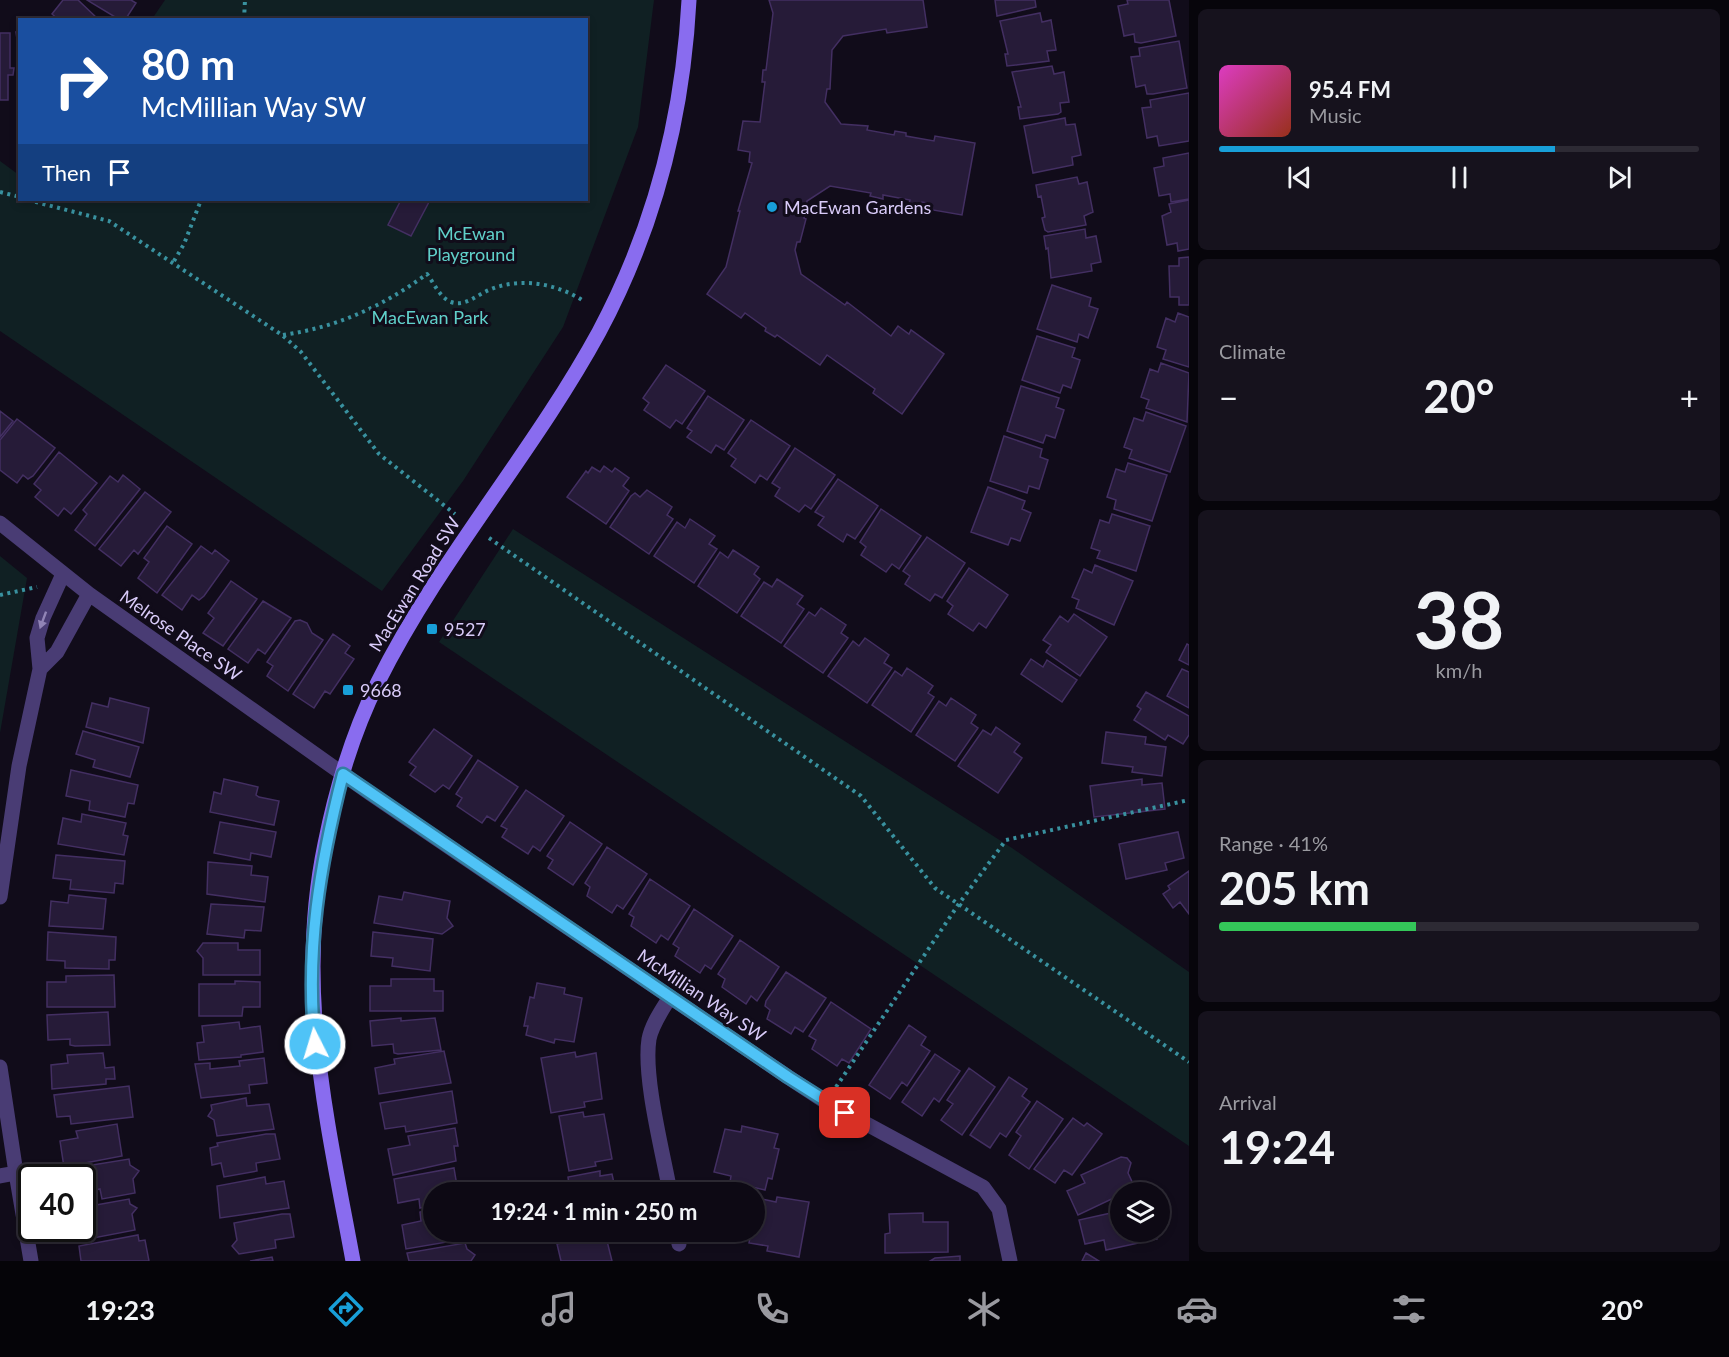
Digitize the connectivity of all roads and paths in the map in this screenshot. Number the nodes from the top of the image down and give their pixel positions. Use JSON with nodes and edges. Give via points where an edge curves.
{"nodes":[{"id":1,"x":245,"y":0,"type":"edge"},
{"id":2,"x":690,"y":0,"type":"edge"},
{"id":3,"x":244,"y":18,"type":"edge"},
{"id":4,"x":0,"y":192,"type":"edge"},
{"id":5,"x":18,"y":196,"type":"edge"},
{"id":6,"x":32,"y":201,"type":"edge"},
{"id":7,"x":201,"y":201,"type":"edge"},
{"id":8,"x":174,"y":261,"type":"junction"},
{"id":9,"x":582,"y":300,"type":"dead end"},
{"id":10,"x":282,"y":335,"type":"junction"},
{"id":11,"x":455,"y":514,"type":"dead end"},
{"id":12,"x":0,"y":523,"type":"edge"},
{"id":13,"x":489,"y":538,"type":"dead end"},
{"id":14,"x":63,"y":574,"type":"junction"},
{"id":15,"x":37,"y":587,"type":"dead end"},
{"id":16,"x":89,"y":594,"type":"junction"},
{"id":17,"x":0,"y":595,"type":"edge"},
{"id":18,"x":40,"y":669,"type":"junction"},
{"id":19,"x":343,"y":774,"type":"junction"},
{"id":20,"x":1189,"y":800,"type":"edge"},
{"id":21,"x":0,"y":897,"type":"edge"},
{"id":22,"x":958,"y":905,"type":"junction"},
{"id":23,"x":670,"y":997,"type":"junction"},
{"id":24,"x":1189,"y":1062,"type":"edge"},
{"id":25,"x":0,"y":1067,"type":"edge"},
{"id":26,"x":825,"y":1102,"type":"junction"},
{"id":27,"x":16,"y":1173,"type":"junction"},
{"id":28,"x":0,"y":1176,"type":"edge"},
{"id":29,"x":668,"y":1182,"type":"edge"},
{"id":30,"x":31,"y":1261,"type":"edge"},
{"id":31,"x":353,"y":1261,"type":"edge"},
{"id":32,"x":1010,"y":1261,"type":"edge"}],
"edges":[{"from":1,"to":3,"type":"path"},
{"from":2,"to":19,"type":"street","name":"MacEwan Road SW","via":[[684,76],[674,130],[648,218],[614,302],[569,382],[398,644],[372,696]]},
{"from":4,"to":5,"type":"path"},
{"from":6,"to":8,"type":"path","via":[[109,221]]},
{"from":7,"to":8,"type":"path"},
{"from":8,"to":10,"type":"path"},
{"from":9,"to":10,"type":"path","via":[[558,287],[533,283],[491,288],[466,302],[453,303],[444,298],[427,274],[369,311],[311,331]]},
{"from":10,"to":11,"type":"path","via":[[301,352],[379,454]]},
{"from":12,"to":14,"type":"street","name":"Melrose Place SW"},
{"from":13,"to":22,"type":"path","via":[[861,796],[935,888]]},
{"from":14,"to":16,"type":"street","name":"Melrose Place SW"},
{"from":14,"to":18,"type":"street","one_way":true,"via":[[37,638]]},
{"from":15,"to":17,"type":"path"},
{"from":16,"to":18,"type":"street","via":[[57,652]]},
{"from":16,"to":19,"type":"street","name":"Melrose Place SW"},
{"from":18,"to":21,"type":"street","via":[[19,766]]},
{"from":19,"to":23,"type":"street","name":"McMillian Way SW"},
{"from":19,"to":31,"type":"street","name":"MacEwan Road SW","via":[[317,888],[311,983],[319,1077]]},
{"from":20,"to":22,"type":"path","via":[[1006,840]]},
{"from":22,"to":24,"type":"path"},
{"from":22,"to":26,"type":"path"},
{"from":23,"to":26,"type":"street","name":"McMillian Way SW"},
{"from":23,"to":29,"type":"street","via":[[653,1028],[648,1050]]},
{"from":25,"to":27,"type":"street"},
{"from":26,"to":32,"type":"street","name":"McMillian Way SW","via":[[983,1187],[999,1209]]},
{"from":27,"to":28,"type":"street"},
{"from":27,"to":30,"type":"street"}]}
